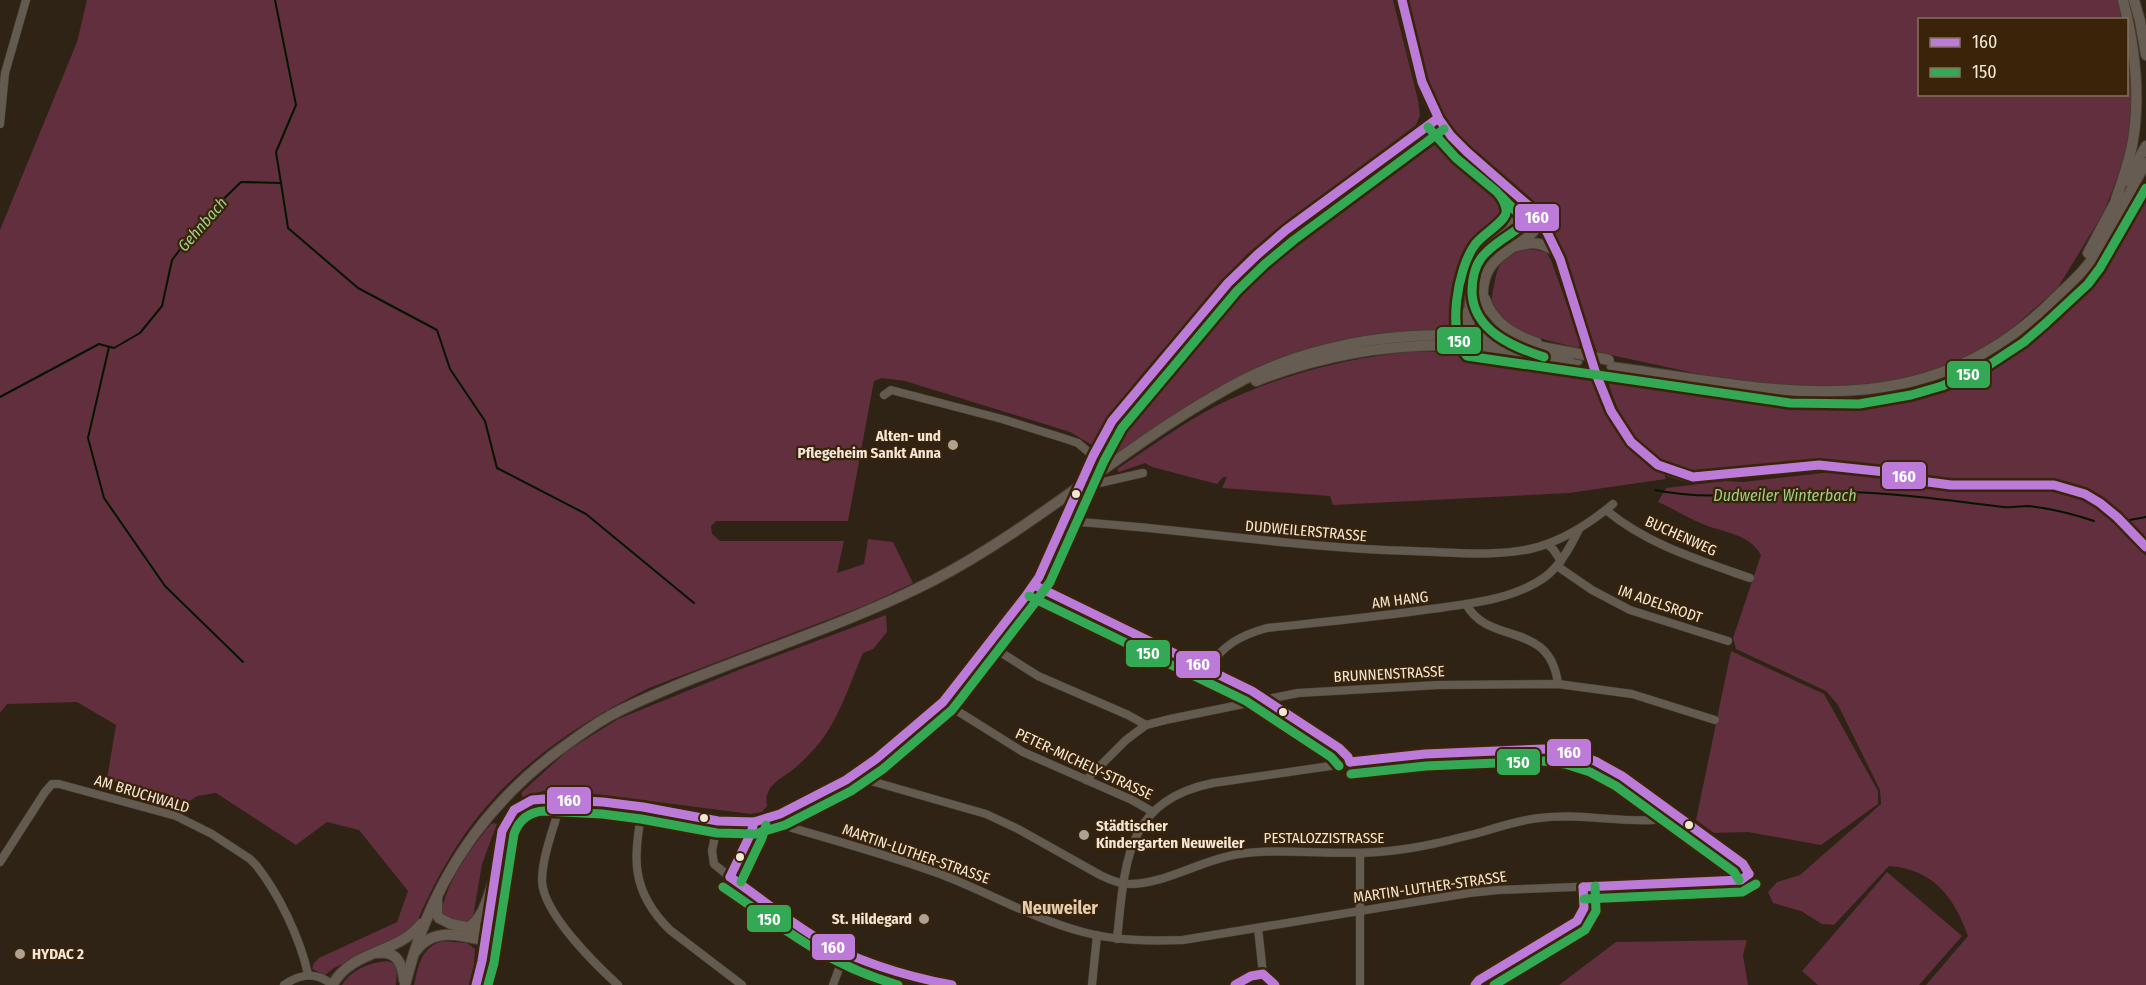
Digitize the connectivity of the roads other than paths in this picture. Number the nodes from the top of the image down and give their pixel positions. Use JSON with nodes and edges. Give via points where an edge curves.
{"nodes":[{"id":1,"x":26,"y":0,"type":"edge"},
{"id":2,"x":1402,"y":0,"type":"edge"},
{"id":3,"x":2124,"y":0,"type":"edge"},
{"id":4,"x":2134,"y":0,"type":"edge"},
{"id":5,"x":2127,"y":18,"type":"edge"},
{"id":6,"x":2143,"y":23,"type":"edge"},
{"id":7,"x":2128,"y":24,"type":"edge"},
{"id":8,"x":2146,"y":55,"type":"edge"},
{"id":9,"x":1437,"y":119,"type":"junction"},
{"id":10,"x":0,"y":124,"type":"edge"},
{"id":11,"x":2146,"y":146,"type":"edge"},
{"id":12,"x":2146,"y":157,"type":"edge"},
{"id":13,"x":2144,"y":166,"type":"edge"},
{"id":14,"x":1513,"y":191,"type":"junction"},
{"id":15,"x":2116,"y":199,"type":"junction"},
{"id":16,"x":1540,"y":219,"type":"junction"},
{"id":17,"x":1510,"y":231,"type":"junction"},
{"id":18,"x":1511,"y":249,"type":"junction"},
{"id":19,"x":1557,"y":252,"type":"junction"},
{"id":20,"x":2061,"y":292,"type":"junction"},
{"id":21,"x":1483,"y":295,"type":"junction"},
{"id":22,"x":1470,"y":308,"type":"junction"},
{"id":23,"x":1442,"y":336,"type":"junction"},
{"id":24,"x":1475,"y":341,"type":"junction"},
{"id":25,"x":1560,"y":350,"type":"junction"},
{"id":26,"x":1575,"y":357,"type":"junction"},
{"id":27,"x":884,"y":395,"type":"dead end"},
{"id":28,"x":1194,"y":408,"type":"junction"},
{"id":29,"x":1093,"y":456,"type":"junction"},
{"id":30,"x":1143,"y":473,"type":"dead end"},
{"id":31,"x":1081,"y":484,"type":"junction"},
{"id":32,"x":1613,"y":504,"type":"dead end"},
{"id":33,"x":1606,"y":510,"type":"junction"},
{"id":34,"x":1064,"y":521,"type":"junction"},
{"id":35,"x":1579,"y":529,"type":"junction"},
{"id":36,"x":1547,"y":544,"type":"junction"},
{"id":37,"x":2146,"y":547,"type":"edge"},
{"id":38,"x":1559,"y":563,"type":"junction"},
{"id":39,"x":1750,"y":578,"type":"dead end"},
{"id":40,"x":1034,"y":585,"type":"junction"},
{"id":41,"x":1466,"y":604,"type":"junction"},
{"id":42,"x":1728,"y":640,"type":"dead end"},
{"id":43,"x":989,"y":645,"type":"junction"},
{"id":44,"x":1208,"y":668,"type":"junction"},
{"id":45,"x":1558,"y":684,"type":"junction"},
{"id":46,"x":1266,"y":701,"type":"junction"},
{"id":47,"x":943,"y":702,"type":"junction"},
{"id":48,"x":1714,"y":720,"type":"dead end"},
{"id":49,"x":1146,"y":725,"type":"junction"},
{"id":50,"x":1350,"y":762,"type":"junction"},
{"id":51,"x":858,"y":772,"type":"junction"},
{"id":52,"x":1086,"y":780,"type":"junction"},
{"id":53,"x":562,"y":799,"type":"junction"},
{"id":54,"x":643,"y":807,"type":"junction"},
{"id":55,"x":1668,"y":809,"type":"junction"},
{"id":56,"x":1153,"y":812,"type":"junction"},
{"id":57,"x":780,"y":814,"type":"junction"},
{"id":58,"x":718,"y":821,"type":"junction"},
{"id":59,"x":754,"y":822,"type":"junction"},
{"id":60,"x":1360,"y":853,"type":"junction"},
{"id":61,"x":0,"y":862,"type":"edge"},
{"id":62,"x":730,"y":877,"type":"junction"},
{"id":63,"x":494,"y":882,"type":"junction"},
{"id":64,"x":1124,"y":884,"type":"junction"},
{"id":65,"x":1583,"y":887,"type":"junction"},
{"id":66,"x":439,"y":890,"type":"junction"},
{"id":67,"x":1360,"y":909,"type":"junction"},
{"id":68,"x":426,"y":916,"type":"junction"},
{"id":69,"x":467,"y":928,"type":"junction"},
{"id":70,"x":1258,"y":928,"type":"junction"},
{"id":71,"x":1097,"y":935,"type":"junction"},
{"id":72,"x":486,"y":936,"type":"junction"},
{"id":73,"x":1117,"y":939,"type":"junction"},
{"id":74,"x":845,"y":952,"type":"junction"},
{"id":75,"x":372,"y":954,"type":"junction"},
{"id":76,"x":411,"y":959,"type":"junction"},
{"id":77,"x":308,"y":974,"type":"junction"},
{"id":78,"x":1263,"y":974,"type":"junction"},
{"id":79,"x":300,"y":981,"type":"edge"},
{"id":80,"x":284,"y":985,"type":"edge"},
{"id":81,"x":333,"y":985,"type":"edge"},
{"id":82,"x":405,"y":985,"type":"edge"},
{"id":83,"x":476,"y":985,"type":"edge"},
{"id":84,"x":618,"y":985,"type":"edge"},
{"id":85,"x":742,"y":985,"type":"edge"},
{"id":86,"x":833,"y":985,"type":"edge"},
{"id":87,"x":951,"y":985,"type":"edge"},
{"id":88,"x":1092,"y":985,"type":"edge"},
{"id":89,"x":1235,"y":985,"type":"edge"},
{"id":90,"x":1275,"y":985,"type":"edge"},
{"id":91,"x":1360,"y":985,"type":"edge"},
{"id":92,"x":1474,"y":985,"type":"edge"}],
"edges":[{"from":1,"to":10,"type":"street","via":[[5,73]]},
{"from":2,"to":9,"type":"main road","via":[[1424,90]]},
{"from":3,"to":5,"type":"main road"},
{"from":3,"to":6,"type":"main road"},
{"from":4,"to":6,"type":"main road"},
{"from":6,"to":8,"type":"main road"},
{"from":7,"to":15,"type":"main road","via":[[2136,100],[2132,146]]},
{"from":9,"to":14,"type":"main road","via":[[1458,144]]},
{"from":9,"to":29,"type":"street","via":[[1378,159],[1245,264],[1112,421]]},
{"from":11,"to":15,"type":"main road"},
{"from":12,"to":13,"type":"main road"},
{"from":13,"to":20,"type":"main road","via":[[2091,261]]},
{"from":14,"to":16,"type":"main road"},
{"from":14,"to":17,"type":"main road","via":[[1517,213]]},
{"from":15,"to":20,"type":"main road","via":[[2093,244]]},
{"from":16,"to":17,"type":"main road"},
{"from":16,"to":18,"type":"main road","via":[[1536,230]]},
{"from":16,"to":19,"type":"main road"},
{"from":17,"to":22,"type":"main road","via":[[1492,243],[1480,258],[1473,277]]},
{"from":18,"to":19,"type":"main road","via":[[1537,242]]},
{"from":18,"to":21,"type":"main road","via":[[1488,269]]},
{"from":19,"to":37,"type":"main road","via":[[1614,418],[1635,448],[1663,468],[1693,477],[1827,465],[1951,485],[2054,485],[2085,494],[2100,504]]},
{"from":20,"to":26,"type":"main road","via":[[2017,332],[1980,356],[1937,375],[1858,392],[1772,389]]},
{"from":21,"to":24,"type":"main road"},
{"from":21,"to":25,"type":"main road","via":[[1496,320],[1508,329]]},
{"from":22,"to":23,"type":"main road","via":[[1460,324]]},
{"from":22,"to":24,"type":"main road"},
{"from":23,"to":24,"type":"main road"},
{"from":23,"to":28,"type":"main road","via":[[1390,338],[1314,353],[1261,372]]},
{"from":24,"to":25,"type":"main road"},
{"from":24,"to":26,"type":"main road"},
{"from":24,"to":28,"type":"main road","via":[[1338,356],[1257,381]]},
{"from":25,"to":26,"type":"main road"},
{"from":27,"to":29,"type":"street","via":[[891,390],[1002,419],[1078,443]]},
{"from":28,"to":66,"type":"main road","via":[[1014,532],[937,578],[855,617],[620,710],[583,733],[501,801],[468,843]]},
{"from":29,"to":31,"type":"street"},
{"from":30,"to":31,"type":"street","bridge":true},
{"from":31,"to":34,"type":"street","bridge":true},
{"from":32,"to":33,"type":"street","name":"DUDWEILERSTRASSE"},
{"from":33,"to":35,"type":"street","name":"DUDWEILERSTRASSE"},
{"from":33,"to":39,"type":"street","name":"BUCHENWEG","via":[[1666,547]]},
{"from":34,"to":36,"type":"street","name":"DUDWEILERSTRASSE","via":[[1293,545],[1383,550],[1498,552]]},
{"from":34,"to":40,"type":"street"},
{"from":35,"to":36,"type":"street","name":"DUDWEILERSTRASSE"},
{"from":35,"to":38,"type":"street","name":"AM HANG"},
{"from":36,"to":38,"type":"street"},
{"from":38,"to":41,"type":"street","name":"AM HANG","via":[[1530,586]]},
{"from":38,"to":42,"type":"street","name":"IM ADELSRODT","via":[[1592,590],[1630,610]]},
{"from":40,"to":43,"type":"street"},
{"from":40,"to":44,"type":"street"},
{"from":41,"to":44,"type":"street","name":"AM HANG","via":[[1259,630],[1228,645]]},
{"from":41,"to":45,"type":"street","via":[[1477,620],[1523,637],[1546,652],[1553,662]]},
{"from":43,"to":47,"type":"street"},
{"from":43,"to":49,"type":"street","via":[[1038,676]]},
{"from":44,"to":46,"type":"street"},
{"from":45,"to":46,"type":"street","name":"BRUNNENSTRASSE","via":[[1380,687],[1298,693]]},
{"from":45,"to":48,"type":"street","name":"BRUNNENSTRASSE","via":[[1632,694]]},
{"from":46,"to":49,"type":"street","name":"BRUNNENSTRASSE"},
{"from":46,"to":50,"type":"street","via":[[1339,748]]},
{"from":47,"to":51,"type":"street"},
{"from":47,"to":52,"type":"street","name":"PETER-MICHELY-STRASSE","via":[[1009,744]]},
{"from":49,"to":52,"type":"street","name":"BRUNNENSTRASSE"},
{"from":50,"to":55,"type":"street","via":[[1425,754],[1562,751],[1604,765]]},
{"from":50,"to":56,"type":"street","via":[[1198,786],[1169,798]]},
{"from":51,"to":57,"type":"street"},
{"from":51,"to":64,"type":"street","name":"PESTALOZZISTRASSE","via":[[871,781],[994,818]]},
{"from":52,"to":56,"type":"street","name":"PETER-MICHELY-STRASSE"},
{"from":53,"to":54,"type":"street"},
{"from":53,"to":63,"type":"street","via":[[532,800],[509,816],[502,831]]},
{"from":53,"to":84,"type":"street","via":[[543,870],[544,893],[554,914]]},
{"from":54,"to":58,"type":"street"},
{"from":54,"to":85,"type":"street","via":[[636,866],[644,897],[670,930]]},
{"from":55,"to":60,"type":"street","name":"PESTALOZZISTRASSE","via":[[1653,820],[1541,817],[1430,845]]},
{"from":55,"to":65,"type":"street","name":"MARTIN-LUTHER-STRASSE","via":[[1743,864],[1749,874],[1740,880]]},
{"from":56,"to":64,"type":"street","via":[[1137,834]]},
{"from":57,"to":59,"type":"street"},
{"from":57,"to":71,"type":"street","name":"MARTIN-LUTHER-STRASSE","via":[[792,828],[896,858],[975,887],[1051,922]]},
{"from":58,"to":59,"type":"street"},
{"from":58,"to":62,"type":"street","via":[[712,860]]},
{"from":59,"to":62,"type":"street"},
{"from":60,"to":64,"type":"street","name":"PESTALOZZISTRASSE","via":[[1289,850],[1239,854],[1147,882]]},
{"from":60,"to":67,"type":"street"},
{"from":61,"to":77,"type":"street","name":"AM BRUCHWALD","via":[[52,784],[176,816],[212,834],[256,865],[292,927]]},
{"from":62,"to":74,"type":"street","via":[[802,929]]},
{"from":63,"to":69,"type":"main road","via":[[477,921]]},
{"from":63,"to":72,"type":"street"},
{"from":64,"to":73,"type":"street"},
{"from":65,"to":67,"type":"street","name":"MARTIN-LUTHER-STRASSE","via":[[1479,892]]},
{"from":65,"to":92,"type":"street","via":[[1584,908],[1577,921]]},
{"from":66,"to":68,"type":"main road"},
{"from":66,"to":69,"type":"main road","via":[[439,918]]},
{"from":67,"to":70,"type":"street","name":"MARTIN-LUTHER-STRASSE"},
{"from":67,"to":91,"type":"street"},
{"from":68,"to":75,"type":"main road","via":[[409,937]]},
{"from":68,"to":76,"type":"main road"},
{"from":69,"to":72,"type":"main road"},
{"from":70,"to":73,"type":"street","name":"MARTIN-LUTHER-STRASSE","via":[[1183,940]]},
{"from":70,"to":78,"type":"street"},
{"from":71,"to":73,"type":"street","name":"MARTIN-LUTHER-STRASSE"},
{"from":71,"to":88,"type":"street"},
{"from":72,"to":76,"type":"main road","via":[[438,935],[424,942]]},
{"from":72,"to":83,"type":"street"},
{"from":74,"to":86,"type":"street"},
{"from":74,"to":87,"type":"street","via":[[890,970]]},
{"from":75,"to":81,"type":"main road","via":[[346,967]]},
{"from":75,"to":82,"type":"main road","via":[[396,956]]},
{"from":76,"to":82,"type":"main road"},
{"from":77,"to":79,"type":"street"},
{"from":77,"to":81,"type":"street"},
{"from":78,"to":89,"type":"street"},
{"from":78,"to":90,"type":"street"},
{"from":79,"to":80,"type":"street"}]}
